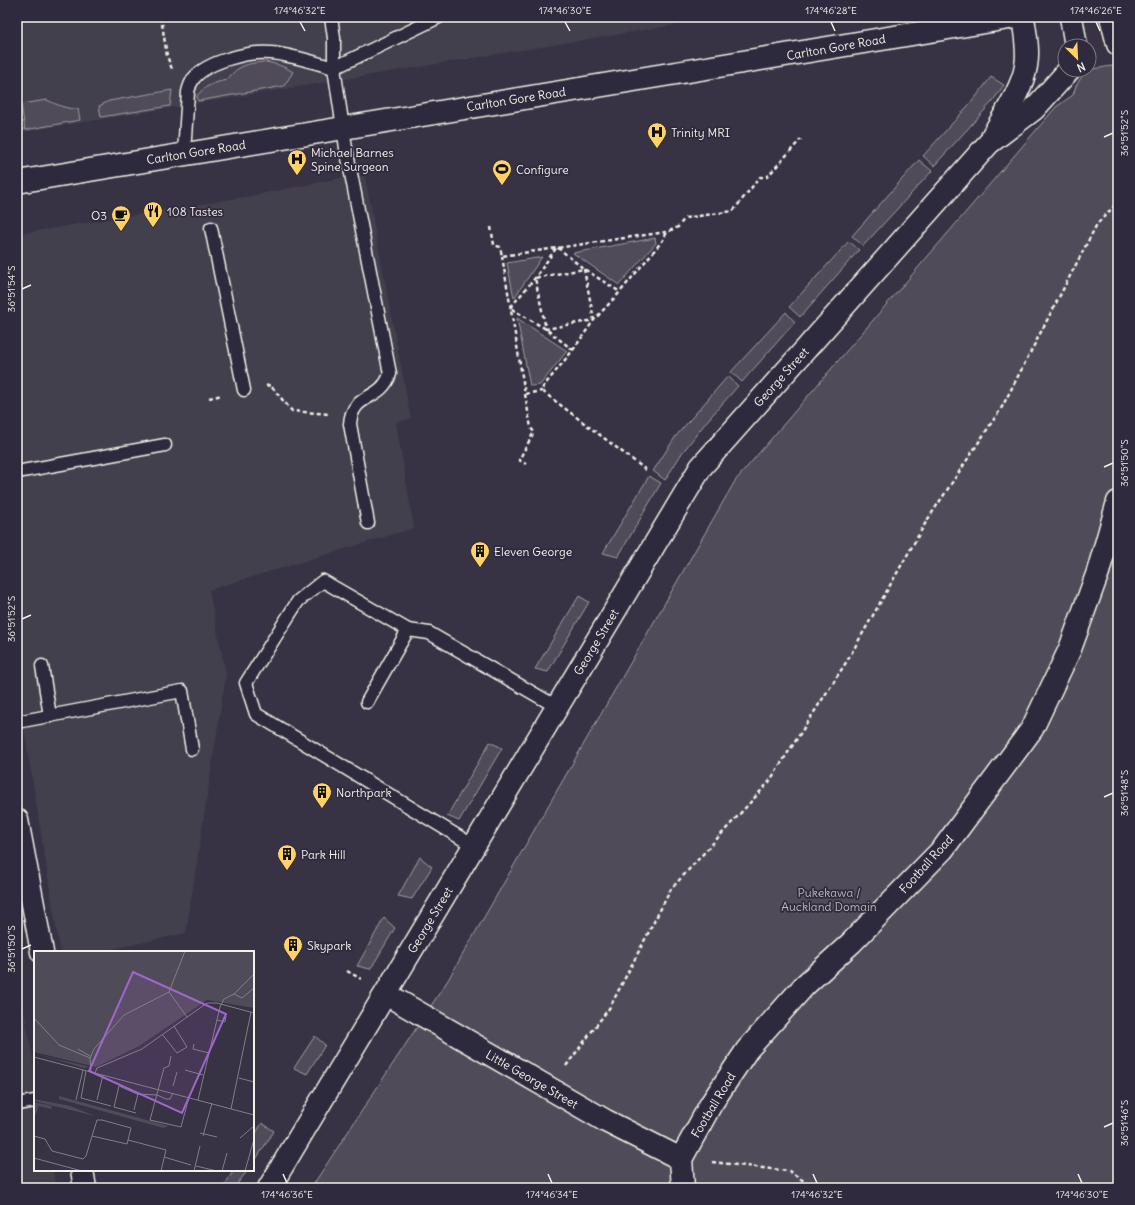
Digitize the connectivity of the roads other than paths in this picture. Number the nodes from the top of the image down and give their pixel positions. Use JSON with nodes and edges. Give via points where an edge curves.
{"nodes":[{"id":1,"x":331,"y":17,"type":"edge"},
{"id":2,"x":438,"y":17,"type":"edge"},
{"id":3,"x":1015,"y":17,"type":"edge"},
{"id":4,"x":1023,"y":17,"type":"edge"},
{"id":5,"x":1071,"y":17,"type":"edge"},
{"id":6,"x":1111,"y":17,"type":"edge"},
{"id":7,"x":972,"y":21,"type":"edge"},
{"id":8,"x":1075,"y":38,"type":"edge"},
{"id":9,"x":1118,"y":44,"type":"edge"},
{"id":10,"x":334,"y":68,"type":"junction"},
{"id":11,"x":1062,"y":78,"type":"edge"},
{"id":12,"x":343,"y":127,"type":"junction"},
{"id":13,"x":989,"y":144,"type":"junction"},
{"id":14,"x":184,"y":153,"type":"junction"},
{"id":15,"x":17,"y":182,"type":"edge"},
{"id":16,"x":211,"y":228,"type":"dead end"},
{"id":17,"x":244,"y":390,"type":"road end"},
{"id":18,"x":165,"y":445,"type":"dead end"},
{"id":19,"x":17,"y":472,"type":"edge"},
{"id":20,"x":1118,"y":502,"type":"edge"},
{"id":21,"x":368,"y":523,"type":"dead end"},
{"id":22,"x":408,"y":630,"type":"junction"},
{"id":23,"x":42,"y":666,"type":"dead end"},
{"id":24,"x":367,"y":702,"type":"dead end"},
{"id":25,"x":557,"y":708,"type":"junction"},
{"id":26,"x":50,"y":716,"type":"junction"},
{"id":27,"x":17,"y":722,"type":"edge"},
{"id":28,"x":192,"y":749,"type":"dead end"},
{"id":29,"x":17,"y":820,"type":"edge"},
{"id":30,"x":474,"y":846,"type":"junction"},
{"id":31,"x":42,"y":951,"type":"edge"},
{"id":32,"x":386,"y":994,"type":"junction"},
{"id":33,"x":34,"y":1101,"type":"edge"},
{"id":34,"x":17,"y":1104,"type":"edge"},
{"id":35,"x":682,"y":1159,"type":"junction"},
{"id":36,"x":82,"y":1171,"type":"edge"},
{"id":37,"x":85,"y":1188,"type":"edge"},
{"id":38,"x":269,"y":1188,"type":"edge"},
{"id":39,"x":683,"y":1188,"type":"edge"}],
"edges":[{"from":1,"to":10,"type":"lane"},
{"from":2,"to":10,"type":"lane"},
{"from":3,"to":7,"type":"street","name":"Carlton Gore Road"},
{"from":4,"to":13,"type":"street","name":"George Street","via":[[1027,48],[1026,67],[1017,92]]},
{"from":5,"to":8,"type":"street"},
{"from":6,"to":9,"type":"street"},
{"from":7,"to":12,"type":"street","name":"Carlton Gore Road"},
{"from":10,"to":12,"type":"lane"},
{"from":10,"to":14,"type":"lane","via":[[290,56],[256,53],[227,59],[204,69],[190,84],[188,92]]},
{"from":11,"to":13,"type":"street","name":"George Street","via":[[1034,109]]},
{"from":12,"to":14,"type":"street","name":"Carlton Gore Road"},
{"from":12,"to":21,"type":"lane","via":[[390,374],[383,388],[359,403],[351,416],[350,424]]},
{"from":13,"to":25,"type":"street","name":"George Street","via":[[701,467]]},
{"from":14,"to":15,"type":"street","name":"Carlton Gore Road"},
{"from":16,"to":17,"type":"lane"},
{"from":18,"to":19,"type":"lane"},
{"from":20,"to":35,"type":"street","name":"Football Road","via":[[1098,572],[1070,649],[1032,729],[943,849],[851,943],[805,985],[748,1050],[711,1104]]},
{"from":22,"to":24,"type":"lane"},
{"from":22,"to":25,"type":"lane","via":[[429,633]]},
{"from":22,"to":30,"type":"lane","via":[[323,581],[298,600],[246,683],[256,714]]},
{"from":23,"to":26,"type":"lane"},
{"from":25,"to":30,"type":"street","name":"George Street"},
{"from":26,"to":27,"type":"lane"},
{"from":26,"to":28,"type":"lane","via":[[182,691]]},
{"from":29,"to":31,"type":"street"},
{"from":30,"to":32,"type":"street","name":"George Street"},
{"from":32,"to":35,"type":"street","name":"Little George Street","via":[[606,1121]]},
{"from":32,"to":38,"type":"street","name":"George Street"},
{"from":33,"to":34,"type":"lane"},
{"from":35,"to":39,"type":"street","name":"Football Road"},
{"from":36,"to":37,"type":"street"}]}
